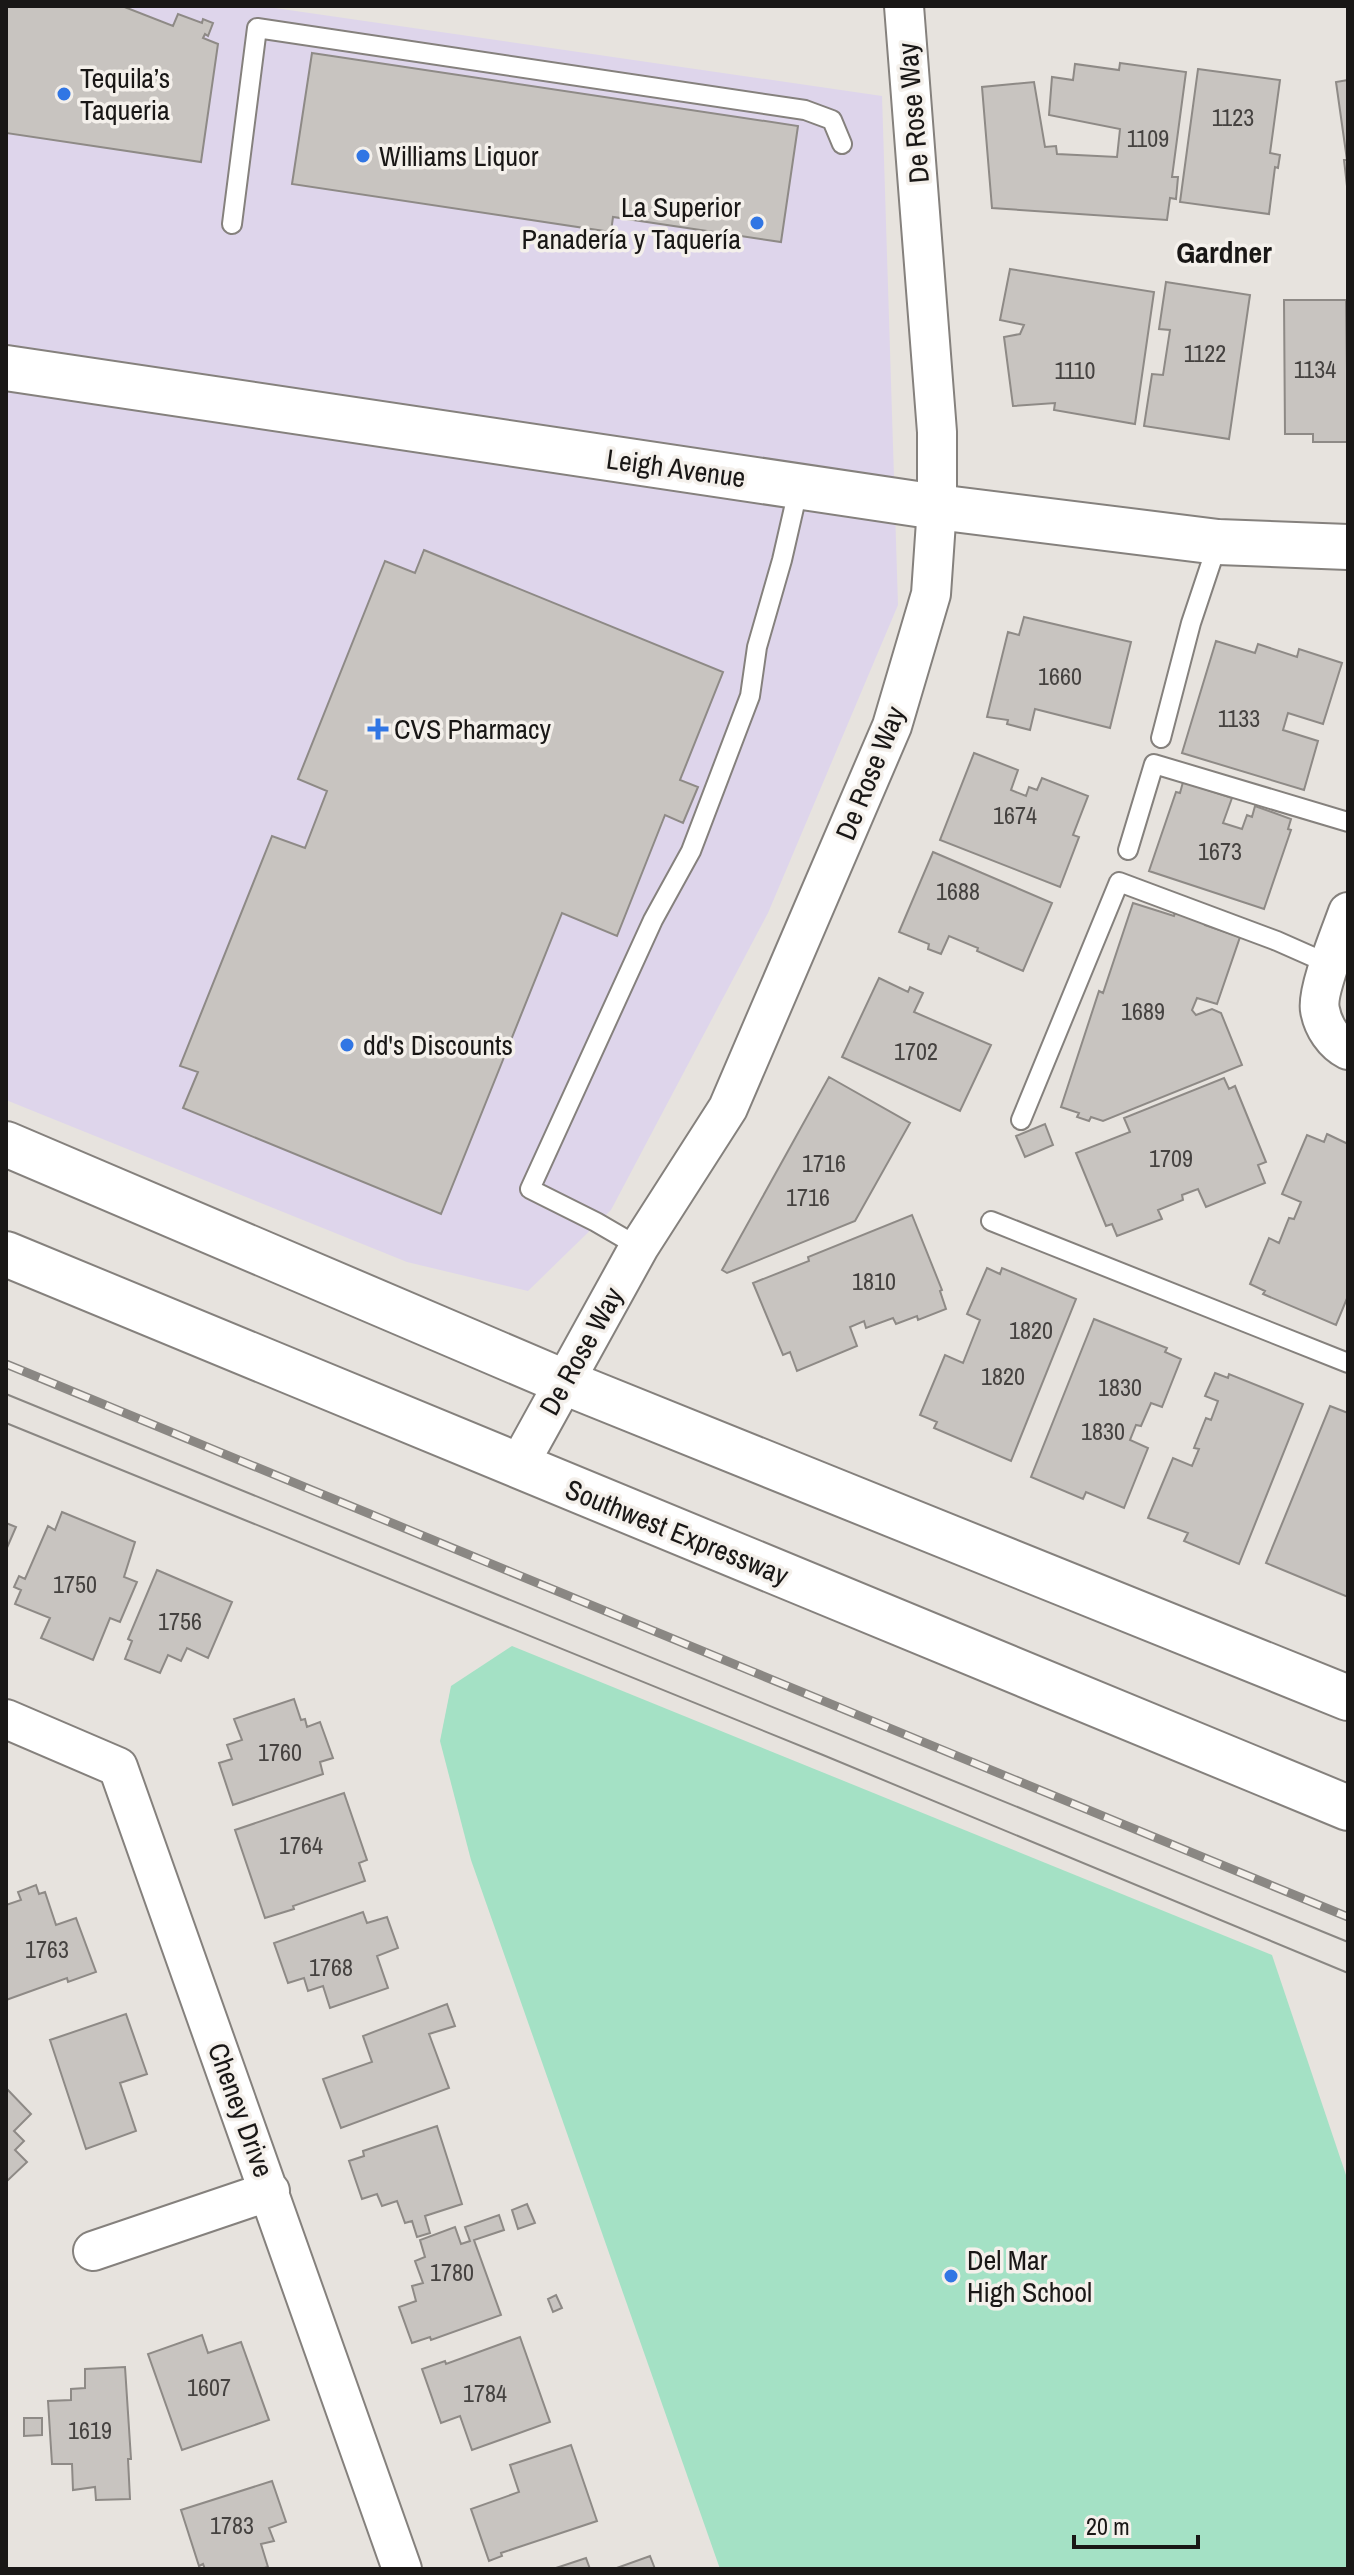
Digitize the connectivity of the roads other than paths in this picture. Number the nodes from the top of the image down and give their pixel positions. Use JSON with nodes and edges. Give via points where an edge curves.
{"nodes":[{"id":1,"x":910,"y":7,"type":"edge"},
{"id":2,"x":842,"y":144,"type":"dead end"},
{"id":3,"x":232,"y":224,"type":"dead end"},
{"id":4,"x":6,"y":368,"type":"edge"},
{"id":5,"x":799,"y":486,"type":"junction"},
{"id":6,"x":937,"y":507,"type":"junction"},
{"id":7,"x":1218,"y":542,"type":"junction"},
{"id":8,"x":1348,"y":547,"type":"edge"},
{"id":9,"x":1161,"y":738,"type":"dead end"},
{"id":10,"x":1348,"y":822,"type":"edge"},
{"id":11,"x":1128,"y":850,"type":"dead end"},
{"id":12,"x":1348,"y":912,"type":"edge"},
{"id":13,"x":1329,"y":964,"type":"junction"},
{"id":14,"x":1348,"y":1050,"type":"edge"},
{"id":15,"x":1021,"y":1120,"type":"dead end"},
{"id":16,"x":6,"y":1144,"type":"edge"},
{"id":17,"x":991,"y":1221,"type":"dead end"},
{"id":18,"x":639,"y":1247,"type":"junction"},
{"id":19,"x":6,"y":1254,"type":"edge"},
{"id":20,"x":1348,"y":1363,"type":"edge"},
{"id":21,"x":564,"y":1382,"type":"junction"},
{"id":22,"x":518,"y":1466,"type":"junction"},
{"id":23,"x":1348,"y":1698,"type":"edge"},
{"id":24,"x":6,"y":1719,"type":"edge"},
{"id":25,"x":1348,"y":1808,"type":"edge"},
{"id":26,"x":270,"y":2191,"type":"junction"},
{"id":27,"x":93,"y":2251,"type":"dead end"},
{"id":28,"x":402,"y":2569,"type":"edge"}],
"edges":[{"from":1,"to":6,"type":"street","name":"De Rose Way","via":[[937,432]]},
{"from":2,"to":3,"type":"lane","via":[[832,120],[805,110],[257,28]]},
{"from":4,"to":5,"type":"main road","name":"Leigh Avenue"},
{"from":5,"to":6,"type":"main road","name":"Leigh Avenue"},
{"from":5,"to":18,"type":"lane","via":[[757,647],[750,696],[691,851],[653,920],[530,1189]]},
{"from":6,"to":7,"type":"main road","name":"Leigh Avenue"},
{"from":6,"to":18,"type":"street","name":"De Rose Way","via":[[931,594],[892,726],[728,1108]]},
{"from":7,"to":8,"type":"main road","name":"Leigh Avenue"},
{"from":7,"to":9,"type":"lane"},
{"from":10,"to":11,"type":"lane","via":[[1154,764]]},
{"from":12,"to":13,"type":"street"},
{"from":13,"to":14,"type":"street","via":[[1319,1009],[1335,1043]]},
{"from":13,"to":15,"type":"lane","via":[[1119,882]]},
{"from":16,"to":21,"type":"main road"},
{"from":17,"to":20,"type":"lane"},
{"from":18,"to":21,"type":"street","name":"De Rose Way"},
{"from":19,"to":22,"type":"main road","name":"Southwest Expressway"},
{"from":21,"to":22,"type":"street","name":"De Rose Way"},
{"from":21,"to":23,"type":"main road"},
{"from":22,"to":25,"type":"main road","name":"Southwest Expressway"},
{"from":24,"to":26,"type":"street","name":"Cheney Drive","via":[[118,1767]]},
{"from":26,"to":27,"type":"street"},
{"from":26,"to":28,"type":"street","name":"Cheney Drive"}]}
